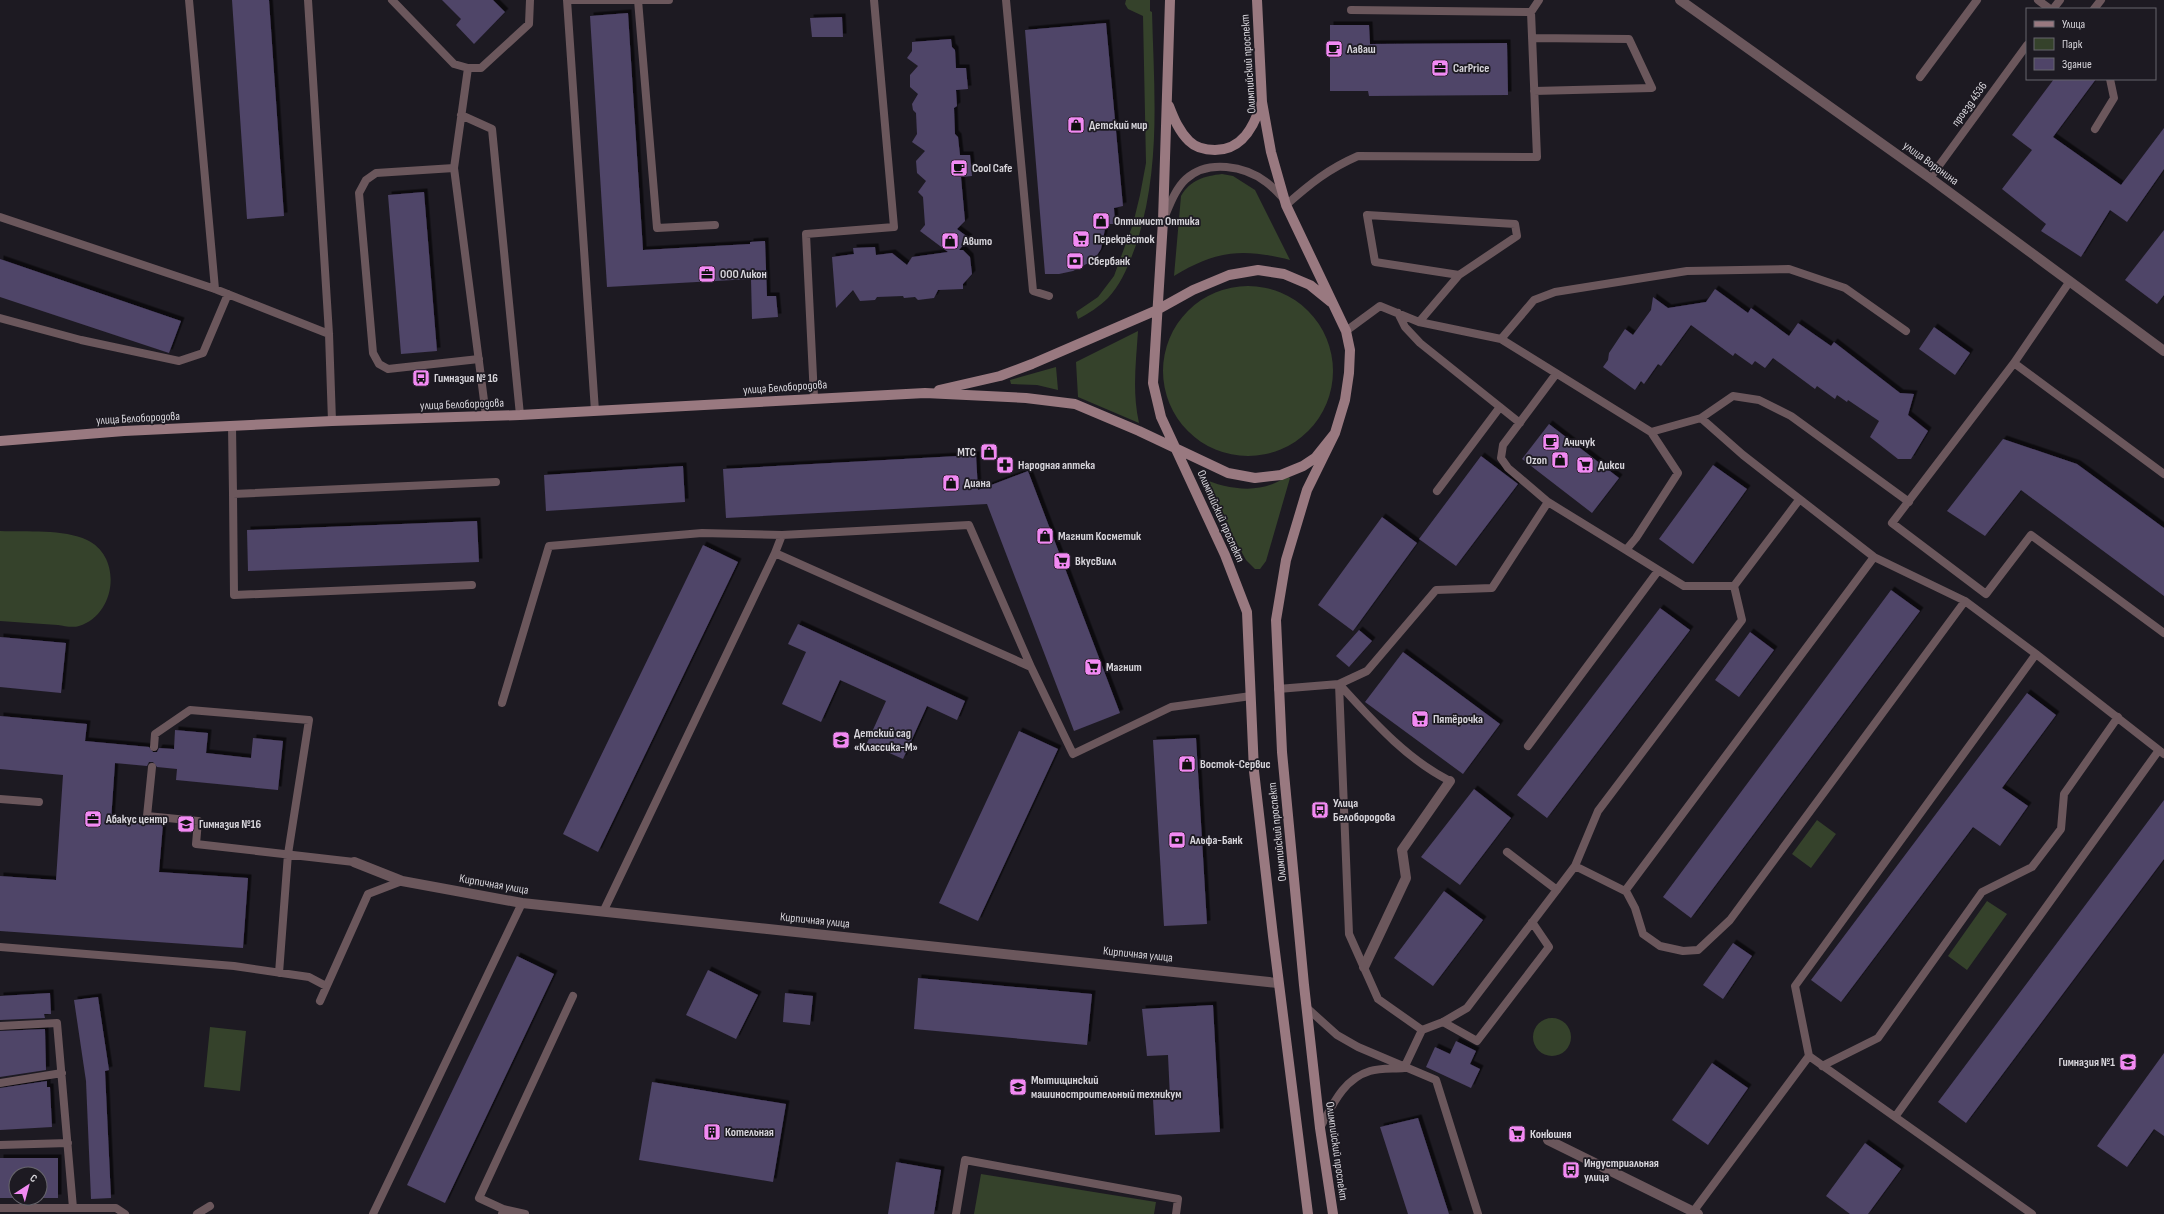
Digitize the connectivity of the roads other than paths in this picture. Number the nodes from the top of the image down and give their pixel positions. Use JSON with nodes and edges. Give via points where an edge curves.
{"nodes":[{"id":1,"x":189,"y":0,"type":"edge"},
{"id":2,"x":308,"y":0,"type":"edge"},
{"id":3,"x":392,"y":0,"type":"edge"},
{"id":4,"x":530,"y":0,"type":"edge"},
{"id":5,"x":638,"y":0,"type":"edge"},
{"id":6,"x":669,"y":0,"type":"edge"},
{"id":7,"x":874,"y":0,"type":"edge"},
{"id":8,"x":1006,"y":0,"type":"edge"},
{"id":9,"x":1170,"y":0,"type":"edge"},
{"id":10,"x":1257,"y":0,"type":"edge"},
{"id":11,"x":1539,"y":0,"type":"edge"},
{"id":12,"x":1680,"y":0,"type":"edge"},
{"id":13,"x":1976,"y":0,"type":"edge"},
{"id":14,"x":2038,"y":0,"type":"edge"},
{"id":15,"x":2060,"y":0,"type":"edge"},
{"id":16,"x":2101,"y":0,"type":"edge"},
{"id":17,"x":2049,"y":8,"type":"edge"},
{"id":18,"x":2054,"y":8,"type":"edge"},
{"id":19,"x":2095,"y":8,"type":"edge"},
{"id":20,"x":1351,"y":10,"type":"dead end"},
{"id":21,"x":1531,"y":12,"type":"junction"},
{"id":22,"x":1532,"y":38,"type":"junction"},
{"id":23,"x":2026,"y":46,"type":"edge"},
{"id":24,"x":468,"y":68,"type":"junction"},
{"id":25,"x":1920,"y":77,"type":"dead end"},
{"id":26,"x":2110,"y":80,"type":"edge"},
{"id":27,"x":1534,"y":91,"type":"junction"},
{"id":28,"x":1262,"y":102,"type":"junction"},
{"id":29,"x":1168,"y":104,"type":"junction"},
{"id":30,"x":461,"y":115,"type":"junction"},
{"id":31,"x":2095,"y":130,"type":"dead end"},
{"id":32,"x":454,"y":168,"type":"junction"},
{"id":33,"x":1930,"y":178,"type":"junction"},
{"id":34,"x":1286,"y":202,"type":"junction"},
{"id":35,"x":0,"y":217,"type":"edge"},
{"id":36,"x":1163,"y":221,"type":"junction"},
{"id":37,"x":715,"y":225,"type":"dead end"},
{"id":38,"x":1459,"y":275,"type":"junction"},
{"id":39,"x":2070,"y":281,"type":"junction"},
{"id":40,"x":215,"y":289,"type":"junction"},
{"id":41,"x":228,"y":294,"type":"junction"},
{"id":42,"x":1049,"y":296,"type":"dead end"},
{"id":43,"x":1334,"y":304,"type":"junction"},
{"id":44,"x":1157,"y":310,"type":"junction"},
{"id":45,"x":1398,"y":313,"type":"junction"},
{"id":46,"x":0,"y":318,"type":"edge"},
{"id":47,"x":1419,"y":322,"type":"junction"},
{"id":48,"x":1346,"y":331,"type":"junction"},
{"id":49,"x":1906,"y":331,"type":"dead end"},
{"id":50,"x":330,"y":334,"type":"junction"},
{"id":51,"x":1501,"y":339,"type":"junction"},
{"id":52,"x":2164,"y":351,"type":"edge"},
{"id":53,"x":479,"y":359,"type":"junction"},
{"id":54,"x":2014,"y":363,"type":"junction"},
{"id":55,"x":1556,"y":374,"type":"junction"},
{"id":56,"x":925,"y":393,"type":"junction"},
{"id":57,"x":814,"y":397,"type":"junction"},
{"id":58,"x":1500,"y":407,"type":"junction"},
{"id":59,"x":595,"y":411,"type":"junction"},
{"id":60,"x":520,"y":415,"type":"junction"},
{"id":61,"x":486,"y":416,"type":"junction"},
{"id":62,"x":1700,"y":418,"type":"junction"},
{"id":63,"x":332,"y":421,"type":"junction"},
{"id":64,"x":1520,"y":423,"type":"junction"},
{"id":65,"x":232,"y":426,"type":"junction"},
{"id":66,"x":1651,"y":432,"type":"junction"},
{"id":67,"x":1335,"y":433,"type":"junction"},
{"id":68,"x":0,"y":441,"type":"edge"},
{"id":69,"x":1176,"y":448,"type":"junction"},
{"id":70,"x":2164,"y":474,"type":"edge"},
{"id":71,"x":496,"y":482,"type":"dead end"},
{"id":72,"x":1437,"y":491,"type":"dead end"},
{"id":73,"x":233,"y":494,"type":"junction"},
{"id":74,"x":1799,"y":500,"type":"junction"},
{"id":75,"x":1548,"y":502,"type":"junction"},
{"id":76,"x":1909,"y":502,"type":"junction"},
{"id":77,"x":782,"y":535,"type":"junction"},
{"id":78,"x":1626,"y":550,"type":"junction"},
{"id":79,"x":775,"y":553,"type":"junction"},
{"id":80,"x":1874,"y":557,"type":"junction"},
{"id":81,"x":1658,"y":571,"type":"junction"},
{"id":82,"x":472,"y":585,"type":"dead end"},
{"id":83,"x":1734,"y":586,"type":"junction"},
{"id":84,"x":1965,"y":601,"type":"junction"},
{"id":85,"x":2164,"y":633,"type":"edge"},
{"id":86,"x":2036,"y":654,"type":"junction"},
{"id":87,"x":1030,"y":667,"type":"junction"},
{"id":88,"x":1339,"y":684,"type":"junction"},
{"id":89,"x":1278,"y":689,"type":"junction"},
{"id":90,"x":1251,"y":696,"type":"junction"},
{"id":91,"x":502,"y":703,"type":"dead end"},
{"id":92,"x":2118,"y":717,"type":"junction"},
{"id":93,"x":1528,"y":746,"type":"dead end"},
{"id":94,"x":154,"y":747,"type":"dead end"},
{"id":95,"x":2162,"y":752,"type":"edge"},
{"id":96,"x":152,"y":767,"type":"dead end"},
{"id":97,"x":1450,"y":781,"type":"joint"},
{"id":98,"x":0,"y":798,"type":"edge"},
{"id":99,"x":39,"y":802,"type":"dead end"},
{"id":100,"x":1508,"y":852,"type":"dead end"},
{"id":101,"x":288,"y":854,"type":"junction"},
{"id":102,"x":354,"y":862,"type":"joint"},
{"id":103,"x":1575,"y":866,"type":"junction"},
{"id":104,"x":402,"y":881,"type":"junction"},
{"id":105,"x":1557,"y":890,"type":"junction"},
{"id":106,"x":1626,"y":891,"type":"junction"},
{"id":107,"x":522,"y":902,"type":"junction"},
{"id":108,"x":604,"y":910,"type":"junction"},
{"id":109,"x":1532,"y":922,"type":"junction"},
{"id":110,"x":0,"y":947,"type":"edge"},
{"id":111,"x":1364,"y":967,"type":"junction"},
{"id":112,"x":279,"y":973,"type":"junction"},
{"id":113,"x":1278,"y":983,"type":"junction"},
{"id":114,"x":326,"y":986,"type":"junction"},
{"id":115,"x":573,"y":996,"type":"dead end"},
{"id":116,"x":320,"y":1001,"type":"dead end"},
{"id":117,"x":1307,"y":1008,"type":"junction"},
{"id":118,"x":1443,"y":1022,"type":"junction"},
{"id":119,"x":0,"y":1026,"type":"edge"},
{"id":120,"x":1422,"y":1030,"type":"junction"},
{"id":121,"x":1809,"y":1056,"type":"junction"},
{"id":122,"x":1822,"y":1066,"type":"junction"},
{"id":123,"x":1404,"y":1068,"type":"junction"},
{"id":124,"x":62,"y":1074,"type":"junction"},
{"id":125,"x":0,"y":1083,"type":"edge"},
{"id":126,"x":1895,"y":1117,"type":"junction"},
{"id":127,"x":1320,"y":1128,"type":"junction"},
{"id":128,"x":1548,"y":1140,"type":"dead end"},
{"id":129,"x":68,"y":1143,"type":"junction"},
{"id":130,"x":0,"y":1145,"type":"edge"},
{"id":131,"x":210,"y":1206,"type":"dead end"},
{"id":132,"x":0,"y":1208,"type":"edge"},
{"id":133,"x":73,"y":1208,"type":"junction"},
{"id":134,"x":503,"y":1212,"type":"edge"},
{"id":135,"x":1695,"y":1213,"type":"edge"},
{"id":136,"x":125,"y":1214,"type":"edge"},
{"id":137,"x":197,"y":1214,"type":"edge"},
{"id":138,"x":373,"y":1214,"type":"edge"},
{"id":139,"x":525,"y":1214,"type":"edge"},
{"id":140,"x":956,"y":1214,"type":"edge"},
{"id":141,"x":1176,"y":1214,"type":"edge"},
{"id":142,"x":1308,"y":1214,"type":"edge"},
{"id":143,"x":1333,"y":1214,"type":"edge"},
{"id":144,"x":1478,"y":1214,"type":"edge"},
{"id":145,"x":2032,"y":1214,"type":"edge"}],
"edges":[{"from":1,"to":40,"type":"lane"},
{"from":2,"to":50,"type":"lane"},
{"from":3,"to":24,"type":"lane","via":[[454,64]]},
{"from":4,"to":24,"type":"lane","via":[[529,24],[481,68]]},
{"from":5,"to":6,"type":"lane"},
{"from":5,"to":37,"type":"lane","via":[[657,228]]},
{"from":5,"to":59,"type":"lane","via":[[567,0]]},
{"from":7,"to":57,"type":"lane","via":[[894,227],[806,234]]},
{"from":8,"to":42,"type":"lane","via":[[1033,291]]},
{"from":9,"to":29,"type":"main road","name":"Олимпийский проспект"},
{"from":10,"to":28,"type":"main road","name":"Олимпийский проспект"},
{"from":11,"to":21,"type":"lane"},
{"from":12,"to":33,"type":"street","name":"улица Воронина"},
{"from":13,"to":25,"type":"lane"},
{"from":14,"to":17,"type":"lane"},
{"from":15,"to":18,"type":"lane"},
{"from":16,"to":19,"type":"lane"},
{"from":20,"to":21,"type":"lane"},
{"from":21,"to":22,"type":"lane"},
{"from":22,"to":27,"type":"lane"},
{"from":22,"to":27,"type":"lane","via":[[1629,39],[1652,88]]},
{"from":23,"to":33,"type":"lane","name":"проезд 4536"},
{"from":24,"to":30,"type":"lane"},
{"from":26,"to":31,"type":"lane","via":[[2114,98]]},
{"from":27,"to":34,"type":"lane","via":[[1537,157],[1358,156],[1333,167]]},
{"from":28,"to":29,"type":"main road","via":[[1256,120],[1247,134],[1237,145],[1222,150],[1204,150],[1190,142],[1179,128]]},
{"from":28,"to":34,"type":"main road","name":"Олимпийский проспект","via":[[1271,152]]},
{"from":29,"to":36,"type":"main road","name":"Олимпийский проспект"},
{"from":30,"to":32,"type":"lane"},
{"from":30,"to":60,"type":"lane","via":[[492,129]]},
{"from":32,"to":53,"type":"lane"},
{"from":32,"to":53,"type":"lane","via":[[376,173],[366,180],[359,193],[373,353],[379,364],[388,369]]},
{"from":33,"to":39,"type":"street","name":"улица Воронина"},
{"from":34,"to":36,"type":"lane","via":[[1266,182],[1247,171],[1221,166],[1200,170],[1186,179],[1170,204]]},
{"from":34,"to":43,"type":"main road","name":"Олимпийский проспект"},
{"from":35,"to":40,"type":"lane"},
{"from":36,"to":44,"type":"main road","name":"Олимпийский проспект"},
{"from":38,"to":38,"type":"lane","via":[[1375,262],[1367,215],[1515,224],[1516,236]]},
{"from":38,"to":47,"type":"lane"},
{"from":39,"to":52,"type":"street","name":"улица Воронина"},
{"from":39,"to":54,"type":"lane"},
{"from":40,"to":41,"type":"lane"},
{"from":41,"to":46,"type":"lane","via":[[203,353],[179,361],[81,340]]},
{"from":41,"to":50,"type":"lane"},
{"from":43,"to":44,"type":"main road","name":"Олимпийский проспект","via":[[1310,285],[1284,274],[1258,270],[1229,275],[1193,290]]},
{"from":43,"to":48,"type":"main road","name":"Олимпийский проспект"},
{"from":44,"to":56,"type":"main road","via":[[1000,376]]},
{"from":44,"to":69,"type":"main road","name":"Олимпийский проспект","via":[[1153,383],[1161,417]]},
{"from":45,"to":47,"type":"lane"},
{"from":45,"to":48,"type":"lane","via":[[1380,306]]},
{"from":45,"to":58,"type":"lane","via":[[1405,327],[1420,344]]},
{"from":47,"to":51,"type":"lane"},
{"from":48,"to":67,"type":"main road","name":"Олимпийский проспект","via":[[1350,350],[1350,373]]},
{"from":49,"to":51,"type":"lane","via":[[1845,288],[1789,269],[1750,269],[1687,271],[1555,292],[1534,300]]},
{"from":50,"to":63,"type":"lane"},
{"from":51,"to":55,"type":"lane"},
{"from":53,"to":61,"type":"lane"},
{"from":54,"to":70,"type":"lane"},
{"from":54,"to":76,"type":"lane"},
{"from":55,"to":64,"type":"lane"},
{"from":55,"to":66,"type":"lane"},
{"from":56,"to":57,"type":"main road","name":"улица Белобородова"},
{"from":56,"to":69,"type":"main road","via":[[1026,398],[1075,404]]},
{"from":57,"to":59,"type":"main road","name":"улица Белобородова"},
{"from":58,"to":64,"type":"lane"},
{"from":58,"to":72,"type":"lane"},
{"from":59,"to":60,"type":"main road","name":"улица Белобородова"},
{"from":60,"to":61,"type":"main road","name":"улица Белобородова"},
{"from":61,"to":63,"type":"main road","name":"улица Белобородова"},
{"from":62,"to":66,"type":"lane"},
{"from":62,"to":74,"type":"lane"},
{"from":62,"to":76,"type":"lane","via":[[1733,396],[1759,400],[1791,416]]},
{"from":63,"to":65,"type":"main road","name":"улица Белобородова"},
{"from":64,"to":75,"type":"lane","via":[[1504,445],[1501,458],[1508,468]]},
{"from":65,"to":68,"type":"main road","name":"улица Белобородова"},
{"from":65,"to":73,"type":"lane"},
{"from":66,"to":78,"type":"lane","via":[[1678,472]]},
{"from":67,"to":69,"type":"main road","name":"Олимпийский проспект","via":[[1315,458],[1303,466],[1281,475],[1256,478],[1228,473]]},
{"from":67,"to":89,"type":"main road","name":"Олимпийский проспект","via":[[1307,490],[1286,560],[1276,620]]},
{"from":69,"to":90,"type":"main road","name":"Олимпийский проспект","via":[[1225,555],[1247,612]]},
{"from":71,"to":73,"type":"lane"},
{"from":73,"to":82,"type":"lane","via":[[234,595]]},
{"from":74,"to":80,"type":"lane"},
{"from":74,"to":83,"type":"lane"},
{"from":75,"to":78,"type":"lane"},
{"from":75,"to":88,"type":"lane","via":[[1492,588],[1436,590],[1367,671]]},
{"from":76,"to":85,"type":"lane","via":[[1892,523],[1986,594],[2031,535]]},
{"from":77,"to":79,"type":"lane"},
{"from":77,"to":87,"type":"lane","via":[[969,525]]},
{"from":77,"to":91,"type":"lane","via":[[702,534],[549,546]]},
{"from":78,"to":81,"type":"lane"},
{"from":79,"to":87,"type":"lane"},
{"from":79,"to":108,"type":"lane"},
{"from":80,"to":84,"type":"lane"},
{"from":80,"to":106,"type":"lane"},
{"from":81,"to":83,"type":"lane","via":[[1684,586]]},
{"from":81,"to":93,"type":"lane"},
{"from":83,"to":103,"type":"lane","via":[[1742,620],[1598,811]]},
{"from":84,"to":86,"type":"lane"},
{"from":84,"to":106,"type":"lane","via":[[1730,920],[1698,950],[1683,951],[1660,946],[1644,934]]},
{"from":86,"to":92,"type":"lane"},
{"from":86,"to":121,"type":"lane","via":[[1795,986]]},
{"from":87,"to":90,"type":"lane","via":[[1073,754],[1171,707]]},
{"from":88,"to":89,"type":"lane"},
{"from":88,"to":97,"type":"lane","via":[[1385,734],[1436,774]]},
{"from":88,"to":111,"type":"lane","via":[[1349,934]]},
{"from":89,"to":117,"type":"main road","name":"Олимпийский проспект"},
{"from":90,"to":113,"type":"main road","name":"Олимпийский проспект","via":[[1254,771]]},
{"from":92,"to":95,"type":"lane"},
{"from":92,"to":122,"type":"lane","via":[[2064,794],[2061,829],[2032,867],[1982,892],[1878,1038]]},
{"from":94,"to":101,"type":"lane","via":[[155,734],[190,710],[310,720]]},
{"from":95,"to":126,"type":"lane"},
{"from":96,"to":101,"type":"lane","via":[[147,816],[198,822],[196,844]]},
{"from":97,"to":111,"type":"street","via":[[1402,850],[1406,878]]},
{"from":98,"to":99,"type":"lane"},
{"from":100,"to":105,"type":"lane"},
{"from":101,"to":102,"type":"lane"},
{"from":101,"to":112,"type":"lane"},
{"from":102,"to":104,"type":"street","name":"Кирпичная улица"},
{"from":103,"to":105,"type":"lane"},
{"from":103,"to":106,"type":"lane"},
{"from":104,"to":107,"type":"street","name":"Кирпичная улица"},
{"from":104,"to":114,"type":"lane","via":[[368,894]]},
{"from":105,"to":109,"type":"lane"},
{"from":107,"to":108,"type":"street","name":"Кирпичная улица"},
{"from":107,"to":138,"type":"lane"},
{"from":108,"to":113,"type":"street","name":"Кирпичная улица"},
{"from":109,"to":118,"type":"lane","via":[[1467,1008]]},
{"from":109,"to":118,"type":"lane","via":[[1549,947],[1478,1041]]},
{"from":110,"to":112,"type":"lane","via":[[234,966]]},
{"from":111,"to":120,"type":"lane","via":[[1378,999]]},
{"from":112,"to":114,"type":"lane","via":[[309,977]]},
{"from":113,"to":142,"type":"main road","name":"Олимпийский проспект"},
{"from":114,"to":116,"type":"lane"},
{"from":115,"to":134,"type":"lane","via":[[479,1198]]},
{"from":117,"to":123,"type":"lane","via":[[1344,1039]]},
{"from":117,"to":127,"type":"main road","name":"Олимпийский проспект"},
{"from":118,"to":120,"type":"lane"},
{"from":119,"to":124,"type":"lane","via":[[57,1023]]},
{"from":120,"to":123,"type":"lane"},
{"from":121,"to":122,"type":"lane"},
{"from":121,"to":135,"type":"lane"},
{"from":122,"to":126,"type":"lane"},
{"from":123,"to":127,"type":"lane","via":[[1369,1071],[1351,1081],[1341,1091]]},
{"from":123,"to":144,"type":"lane","via":[[1436,1080]]},
{"from":124,"to":125,"type":"lane"},
{"from":124,"to":129,"type":"lane"},
{"from":126,"to":145,"type":"lane"},
{"from":127,"to":143,"type":"main road","name":"Олимпийский проспект"},
{"from":128,"to":135,"type":"street"},
{"from":129,"to":130,"type":"lane"},
{"from":129,"to":133,"type":"lane"},
{"from":131,"to":137,"type":"lane"},
{"from":132,"to":133,"type":"lane"},
{"from":133,"to":136,"type":"lane","via":[[116,1208]]},
{"from":134,"to":139,"type":"lane"},
{"from":140,"to":141,"type":"lane","via":[[965,1160],[1178,1199]]}]}
